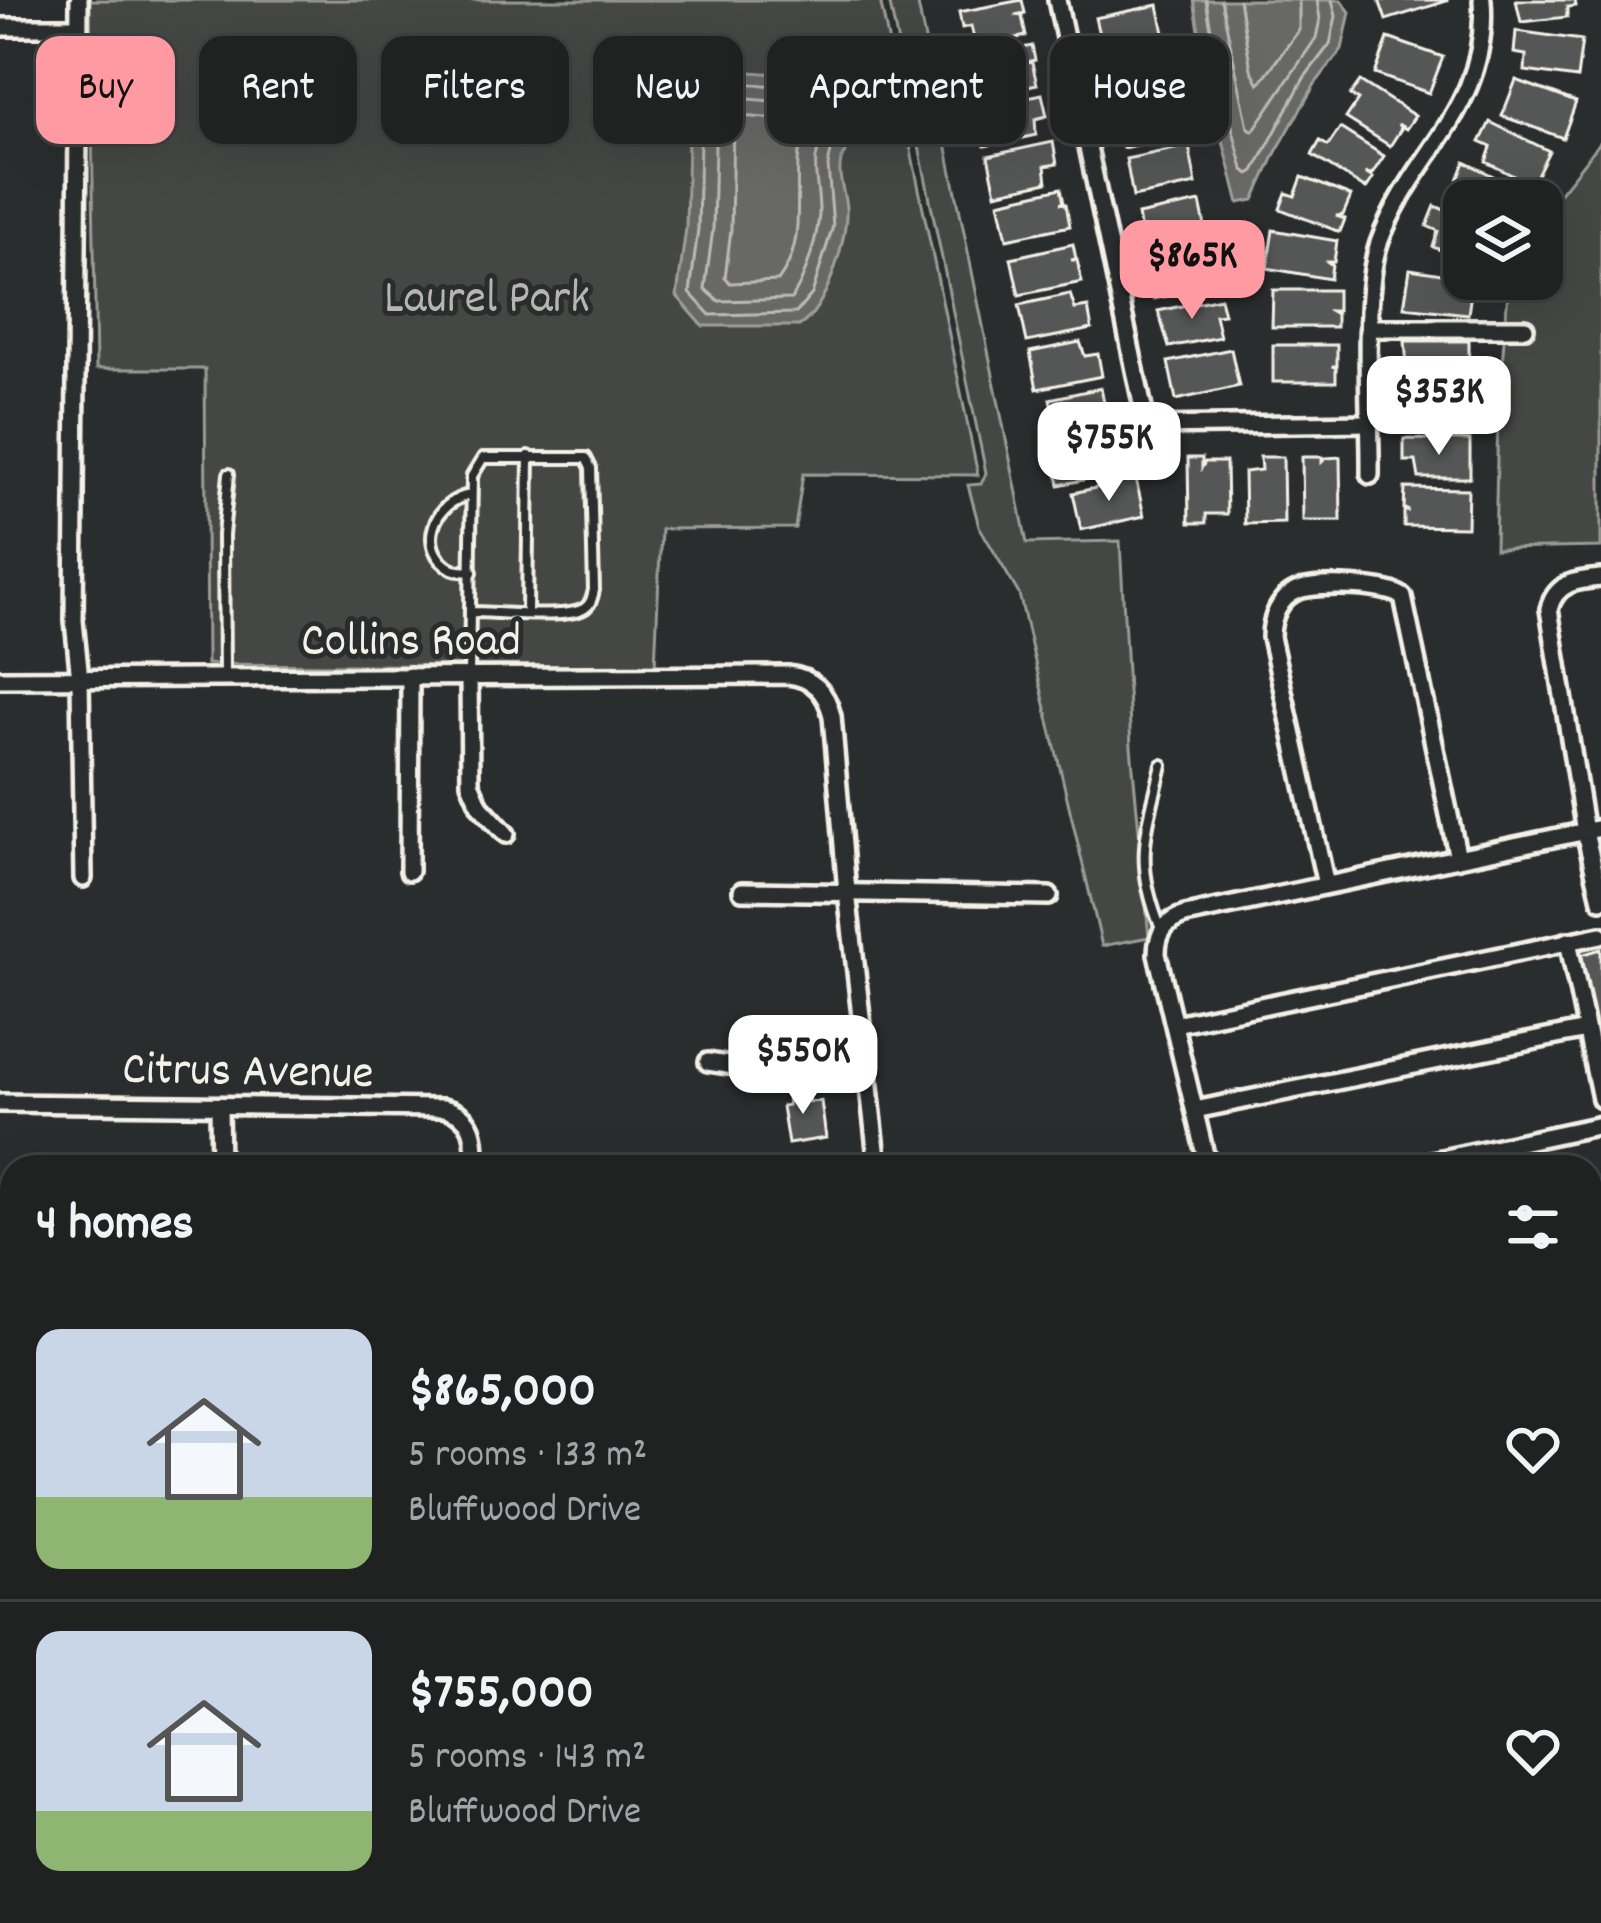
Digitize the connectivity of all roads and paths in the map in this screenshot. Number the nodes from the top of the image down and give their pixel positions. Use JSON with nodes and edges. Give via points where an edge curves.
{"nodes":[{"id":1,"x":79,"y":0,"type":"edge"},
{"id":2,"x":1057,"y":0,"type":"edge"},
{"id":3,"x":1482,"y":0,"type":"edge"},
{"id":4,"x":0,"y":27,"type":"edge"},
{"id":5,"x":78,"y":27,"type":"junction"},
{"id":6,"x":1371,"y":328,"type":"junction"},
{"id":7,"x":1525,"y":328,"type":"dead end"},
{"id":8,"x":1370,"y":423,"type":"junction"},
{"id":9,"x":1147,"y":426,"type":"junction"},
{"id":10,"x":529,"y":456,"type":"junction"},
{"id":11,"x":1155,"y":465,"type":"dead end"},
{"id":12,"x":230,"y":474,"type":"dead end"},
{"id":13,"x":1370,"y":475,"type":"dead end"},
{"id":14,"x":471,"y":495,"type":"junction"},
{"id":15,"x":472,"y":572,"type":"junction"},
{"id":16,"x":1601,"y":578,"type":"edge"},
{"id":17,"x":473,"y":612,"type":"junction"},
{"id":18,"x":527,"y":612,"type":"junction"},
{"id":19,"x":410,"y":676,"type":"junction"},
{"id":20,"x":469,"y":676,"type":"junction"},
{"id":21,"x":224,"y":677,"type":"junction"},
{"id":22,"x":0,"y":679,"type":"edge"},
{"id":23,"x":80,"y":679,"type":"junction"},
{"id":24,"x":1162,"y":765,"type":"dead end"},
{"id":25,"x":1593,"y":830,"type":"edge"},
{"id":26,"x":506,"y":835,"type":"dead end"},
{"id":27,"x":1458,"y":858,"type":"junction"},
{"id":28,"x":409,"y":871,"type":"dead end"},
{"id":29,"x":83,"y":878,"type":"dead end"},
{"id":30,"x":1326,"y":885,"type":"junction"},
{"id":31,"x":742,"y":891,"type":"dead end"},
{"id":32,"x":847,"y":892,"type":"junction"},
{"id":33,"x":1048,"y":896,"type":"dead end"},
{"id":34,"x":1601,"y":900,"type":"edge"},
{"id":35,"x":1162,"y":930,"type":"junction"},
{"id":36,"x":1601,"y":935,"type":"edge"},
{"id":37,"x":1568,"y":941,"type":"junction"},
{"id":38,"x":1175,"y":1024,"type":"junction"},
{"id":39,"x":1586,"y":1030,"type":"junction"},
{"id":40,"x":708,"y":1062,"type":"dead end"},
{"id":41,"x":867,"y":1072,"type":"junction"},
{"id":42,"x":1601,"y":1099,"type":"edge"},
{"id":43,"x":0,"y":1103,"type":"edge"},
{"id":44,"x":219,"y":1106,"type":"junction"},
{"id":45,"x":1196,"y":1110,"type":"junction"},
{"id":46,"x":1601,"y":1125,"type":"edge"},
{"id":47,"x":220,"y":1155,"type":"edge"},
{"id":48,"x":475,"y":1155,"type":"edge"},
{"id":49,"x":877,"y":1155,"type":"edge"},
{"id":50,"x":1205,"y":1155,"type":"edge"},
{"id":51,"x":1460,"y":1155,"type":"edge"}],
"edges":[{"from":1,"to":5,"type":"street"},
{"from":2,"to":9,"type":"street"},
{"from":3,"to":6,"type":"street","via":[[1469,90],[1379,243]]},
{"from":4,"to":5,"type":"street"},
{"from":5,"to":23,"type":"street"},
{"from":6,"to":7,"type":"street"},
{"from":6,"to":8,"type":"street"},
{"from":8,"to":9,"type":"street"},
{"from":8,"to":13,"type":"street"},
{"from":9,"to":11,"type":"street"},
{"from":10,"to":14,"type":"lane","via":[[483,458]]},
{"from":10,"to":18,"type":"lane"},
{"from":10,"to":18,"type":"lane","via":[[586,458],[591,468],[594,590],[581,611]]},
{"from":12,"to":21,"type":"lane"},
{"from":14,"to":15,"type":"lane"},
{"from":14,"to":15,"type":"lane","via":[[446,503],[433,532],[447,565]]},
{"from":15,"to":17,"type":"lane"},
{"from":16,"to":25,"type":"street","via":[[1568,583],[1549,609]]},
{"from":17,"to":18,"type":"lane"},
{"from":17,"to":20,"type":"lane"},
{"from":19,"to":20,"type":"street","name":"Collins Road"},
{"from":19,"to":21,"type":"street","name":"Collins Road"},
{"from":19,"to":28,"type":"street"},
{"from":20,"to":26,"type":"street","via":[[470,783]]},
{"from":20,"to":32,"type":"street","name":"Collins Road","via":[[806,679],[820,688],[832,716]]},
{"from":21,"to":23,"type":"street","name":"Collins Road"},
{"from":22,"to":23,"type":"street","name":"Collins Road"},
{"from":23,"to":29,"type":"street"},
{"from":24,"to":35,"type":"lane","via":[[1142,848]]},
{"from":25,"to":27,"type":"street"},
{"from":25,"to":34,"type":"street"},
{"from":27,"to":30,"type":"street"},
{"from":27,"to":30,"type":"street","via":[[1403,597],[1386,588],[1304,589],[1277,608],[1271,638]]},
{"from":30,"to":35,"type":"street","via":[[1185,915]]},
{"from":31,"to":32,"type":"street"},
{"from":32,"to":33,"type":"street"},
{"from":32,"to":41,"type":"street"},
{"from":35,"to":38,"type":"street","via":[[1157,954]]},
{"from":36,"to":37,"type":"street"},
{"from":37,"to":38,"type":"street"},
{"from":37,"to":39,"type":"street"},
{"from":38,"to":45,"type":"street"},
{"from":39,"to":42,"type":"street"},
{"from":39,"to":45,"type":"street"},
{"from":40,"to":41,"type":"street","via":[[778,1073]]},
{"from":41,"to":49,"type":"street"},
{"from":43,"to":44,"type":"street","name":"Citrus Avenue"},
{"from":44,"to":47,"type":"street"},
{"from":44,"to":48,"type":"street","name":"Citrus Avenue","via":[[443,1108],[464,1116]]},
{"from":45,"to":50,"type":"street"},
{"from":46,"to":51,"type":"street"}]}
